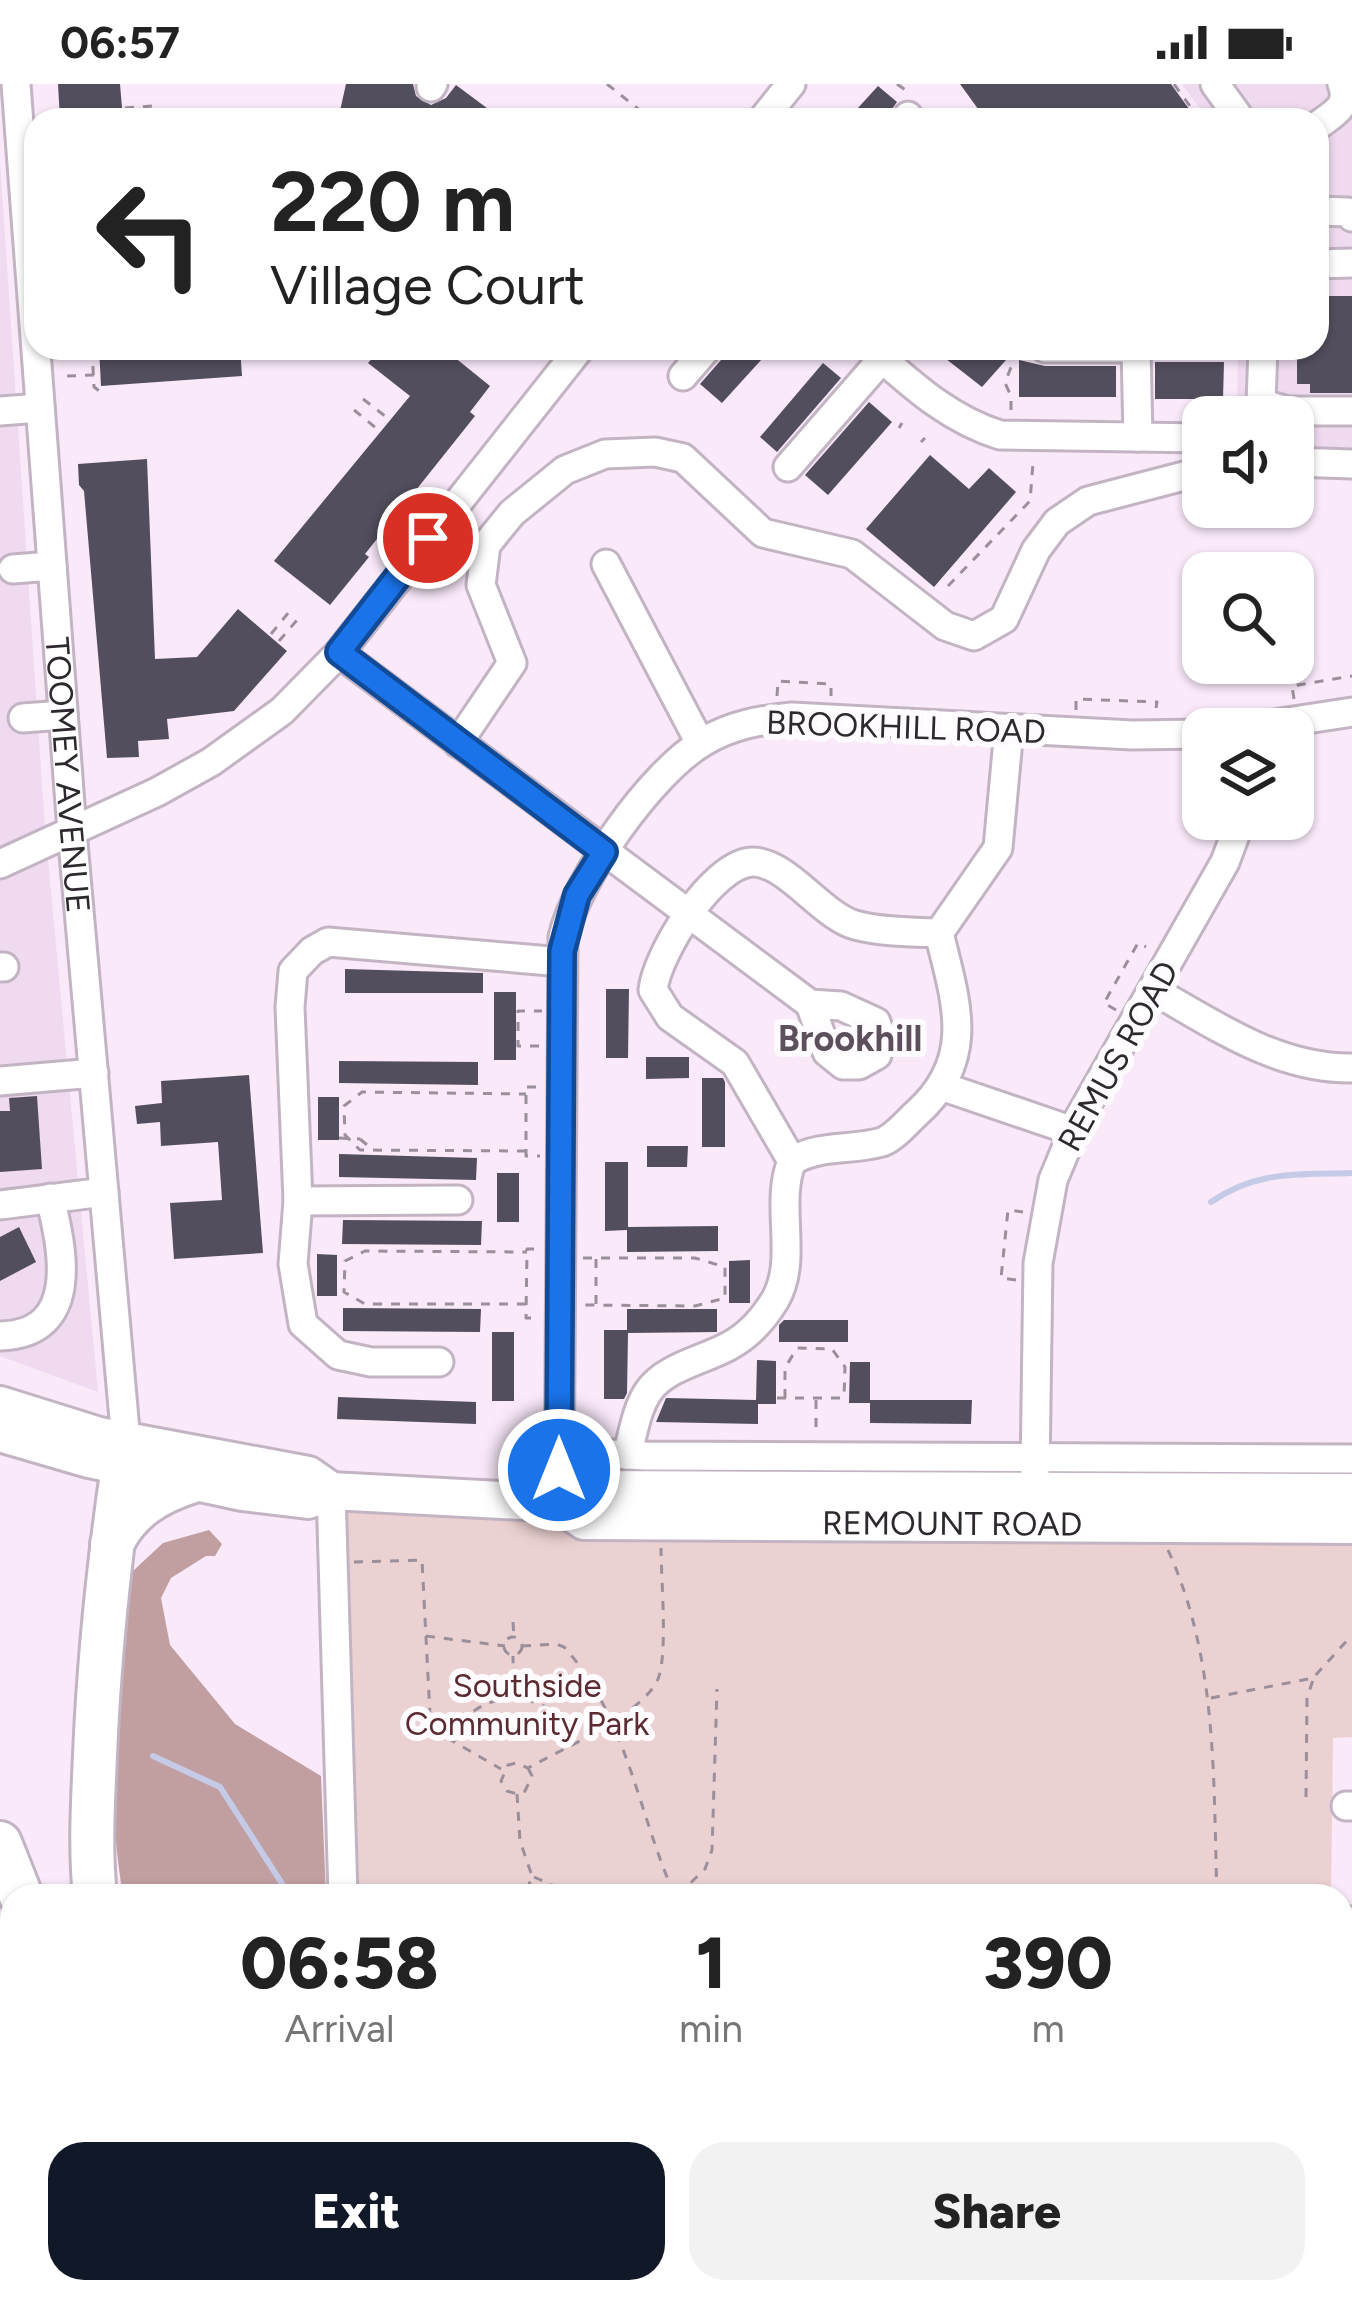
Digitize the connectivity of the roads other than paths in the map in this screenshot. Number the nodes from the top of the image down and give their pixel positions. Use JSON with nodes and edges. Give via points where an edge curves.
{"nodes":[{"id":1,"x":16,"y":84,"type":"edge"},
{"id":2,"x":791,"y":84,"type":"edge"},
{"id":3,"x":1342,"y":84,"type":"edge"},
{"id":4,"x":772,"y":108,"type":"edge"},
{"id":5,"x":1329,"y":117,"type":"edge"},
{"id":6,"x":24,"y":192,"type":"edge"},
{"id":7,"x":36,"y":360,"type":"edge"},
{"id":8,"x":570,"y":360,"type":"edge"},
{"id":9,"x":697,"y":360,"type":"edge"},
{"id":10,"x":871,"y":360,"type":"edge"},
{"id":11,"x":884,"y":360,"type":"edge"},
{"id":12,"x":1136,"y":360,"type":"edge"},
{"id":13,"x":1263,"y":360,"type":"edge"},
{"id":14,"x":683,"y":376,"type":"dead end"},
{"id":15,"x":40,"y":408,"type":"junction"},
{"id":16,"x":0,"y":411,"type":"edge"},
{"id":17,"x":1352,"y":411,"type":"edge"},
{"id":18,"x":1138,"y":436,"type":"junction"},
{"id":19,"x":1182,"y":437,"type":"edge"},
{"id":20,"x":1314,"y":463,"type":"edge"},
{"id":21,"x":1352,"y":464,"type":"edge"},
{"id":22,"x":788,"y":467,"type":"dead end"},
{"id":23,"x":1182,"y":476,"type":"edge"},
{"id":24,"x":606,"y":564,"type":"dead end"},
{"id":25,"x":52,"y":566,"type":"junction"},
{"id":26,"x":13,"y":569,"type":"dead end"},
{"id":27,"x":339,"y":652,"type":"junction"},
{"id":28,"x":1352,"y":712,"type":"edge"},
{"id":29,"x":63,"y":716,"type":"junction"},
{"id":30,"x":22,"y":718,"type":"dead end"},
{"id":31,"x":1314,"y":718,"type":"edge"},
{"id":32,"x":1009,"y":729,"type":"junction"},
{"id":33,"x":1182,"y":734,"type":"edge"},
{"id":34,"x":458,"y":743,"type":"junction"},
{"id":35,"x":700,"y":743,"type":"junction"},
{"id":36,"x":72,"y":831,"type":"junction"},
{"id":37,"x":1233,"y":840,"type":"edge"},
{"id":38,"x":604,"y":852,"type":"junction"},
{"id":39,"x":0,"y":864,"type":"edge"},
{"id":40,"x":688,"y":915,"type":"junction"},
{"id":41,"x":939,"y":933,"type":"junction"},
{"id":42,"x":562,"y":962,"type":"junction"},
{"id":43,"x":1153,"y":989,"type":"junction"},
{"id":44,"x":810,"y":1004,"type":"dead end"},
{"id":45,"x":1352,"y":1067,"type":"edge"},
{"id":46,"x":94,"y":1073,"type":"junction"},
{"id":47,"x":0,"y":1081,"type":"edge"},
{"id":48,"x":944,"y":1087,"type":"junction"},
{"id":49,"x":1073,"y":1131,"type":"junction"},
{"id":50,"x":792,"y":1161,"type":"junction"},
{"id":51,"x":104,"y":1192,"type":"junction"},
{"id":52,"x":50,"y":1198,"type":"junction"},
{"id":53,"x":458,"y":1200,"type":"dead end"},
{"id":54,"x":298,"y":1201,"type":"junction"},
{"id":55,"x":0,"y":1205,"type":"edge"},
{"id":56,"x":0,"y":1336,"type":"edge"},
{"id":57,"x":439,"y":1362,"type":"dead end"},
{"id":58,"x":0,"y":1405,"type":"edge"},
{"id":59,"x":0,"y":1432,"type":"edge"},
{"id":60,"x":559,"y":1451,"type":"junction"},
{"id":61,"x":124,"y":1454,"type":"junction"},
{"id":62,"x":627,"y":1455,"type":"junction"},
{"id":63,"x":1352,"y":1459,"type":"edge"},
{"id":64,"x":194,"y":1481,"type":"junction"},
{"id":65,"x":1034,"y":1490,"type":"junction"},
{"id":66,"x":331,"y":1491,"type":"junction"},
{"id":67,"x":1352,"y":1492,"type":"edge"},
{"id":68,"x":559,"y":1503,"type":"junction"},
{"id":69,"x":1352,"y":1525,"type":"edge"},
{"id":70,"x":112,"y":1545,"type":"junction"},
{"id":71,"x":0,"y":1844,"type":"edge"},
{"id":72,"x":16,"y":1884,"type":"edge"},
{"id":73,"x":94,"y":1884,"type":"edge"},
{"id":74,"x":344,"y":1884,"type":"edge"}],
"edges":[{"from":1,"to":6,"type":"street","name":"TOOMEY AVENUE"},
{"from":2,"to":4,"type":"street"},
{"from":3,"to":5,"type":"street","via":[[1342,107]]},
{"from":7,"to":15,"type":"street","name":"TOOMEY AVENUE"},
{"from":8,"to":27,"type":"street"},
{"from":9,"to":14,"type":"street"},
{"from":10,"to":22,"type":"street"},
{"from":11,"to":18,"type":"street","via":[[945,411],[1000,436]]},
{"from":12,"to":18,"type":"street"},
{"from":13,"to":17,"type":"street","via":[[1261,403]]},
{"from":15,"to":16,"type":"street"},
{"from":15,"to":25,"type":"street","name":"TOOMEY AVENUE"},
{"from":18,"to":19,"type":"street"},
{"from":20,"to":21,"type":"street"},
{"from":23,"to":34,"type":"street","via":[[1088,501],[1057,522],[1004,619],[974,636],[945,626],[852,554],[763,533],[683,458],[605,454],[566,470],[486,545],[481,586],[512,663]]},
{"from":24,"to":35,"type":"street"},
{"from":25,"to":26,"type":"street"},
{"from":25,"to":29,"type":"street","name":"TOOMEY AVENUE"},
{"from":27,"to":34,"type":"street"},
{"from":27,"to":36,"type":"street","via":[[282,711],[211,762]]},
{"from":28,"to":31,"type":"street"},
{"from":29,"to":30,"type":"street"},
{"from":29,"to":36,"type":"street","name":"TOOMEY AVENUE"},
{"from":32,"to":33,"type":"street","name":"BROOKHILL ROAD"},
{"from":32,"to":35,"type":"street","name":"BROOKHILL ROAD","via":[[792,717],[747,723]]},
{"from":32,"to":41,"type":"street","via":[[998,848]]},
{"from":34,"to":38,"type":"street"},
{"from":35,"to":38,"type":"street","name":"BROOKHILL ROAD","via":[[669,769]]},
{"from":36,"to":39,"type":"street"},
{"from":36,"to":46,"type":"street","name":"TOOMEY AVENUE"},
{"from":37,"to":43,"type":"street","name":"REMUS ROAD"},
{"from":38,"to":40,"type":"street"},
{"from":38,"to":42,"type":"street","name":"BROOKHILL ROAD","via":[[577,895]]},
{"from":40,"to":41,"type":"street","via":[[721,878],[751,862],[779,872],[853,925]]},
{"from":40,"to":44,"type":"street"},
{"from":40,"to":50,"type":"street","via":[[654,978],[656,998],[735,1063]]},
{"from":41,"to":48,"type":"street","via":[[958,1044]]},
{"from":42,"to":54,"type":"street","via":[[349,941],[312,951],[293,971],[290,1007]]},
{"from":42,"to":60,"type":"street","name":"BROOKHILL ROAD"},
{"from":43,"to":45,"type":"street","via":[[1269,1053]]},
{"from":43,"to":49,"type":"street","name":"REMUS ROAD"},
{"from":46,"to":47,"type":"street"},
{"from":46,"to":51,"type":"street","name":"TOOMEY AVENUE"},
{"from":48,"to":49,"type":"street"},
{"from":48,"to":50,"type":"street","via":[[886,1141],[808,1151]]},
{"from":49,"to":65,"type":"street","name":"REMUS ROAD","via":[[1040,1242]]},
{"from":50,"to":62,"type":"street","via":[[784,1268],[773,1303],[730,1346],[658,1382]]},
{"from":51,"to":52,"type":"street"},
{"from":51,"to":61,"type":"street","name":"TOOMEY AVENUE"},
{"from":52,"to":55,"type":"street"},
{"from":52,"to":56,"type":"street","via":[[64,1279],[36,1326]]},
{"from":53,"to":54,"type":"street"},
{"from":54,"to":57,"type":"street","via":[[293,1264],[303,1324],[338,1355]]},
{"from":58,"to":61,"type":"main road","name":"REMOUNT ROAD"},
{"from":59,"to":61,"type":"main road","name":"REMOUNT ROAD"},
{"from":60,"to":62,"type":"street"},
{"from":60,"to":68,"type":"street","name":"BROOKHILL ROAD"},
{"from":61,"to":64,"type":"main road","name":"REMOUNT ROAD"},
{"from":61,"to":66,"type":"main road","name":"REMOUNT ROAD","via":[[308,1475]]},
{"from":61,"to":70,"type":"highway"},
{"from":62,"to":65,"type":"street"},
{"from":63,"to":65,"type":"street"},
{"from":64,"to":66,"type":"main road","name":"REMOUNT ROAD","via":[[303,1500]]},
{"from":64,"to":70,"type":"highway","via":[[140,1506]]},
{"from":65,"to":67,"type":"main road","name":"REMOUNT ROAD"},
{"from":65,"to":68,"type":"main road","name":"REMOUNT ROAD","via":[[584,1521]]},
{"from":65,"to":69,"type":"main road","name":"REMOUNT ROAD","via":[[1156,1525]]},
{"from":66,"to":68,"type":"main road","name":"REMOUNT ROAD"},
{"from":66,"to":74,"type":"street"},
{"from":70,"to":73,"type":"highway","via":[[97,1705]]},
{"from":71,"to":72,"type":"highway"}]}
